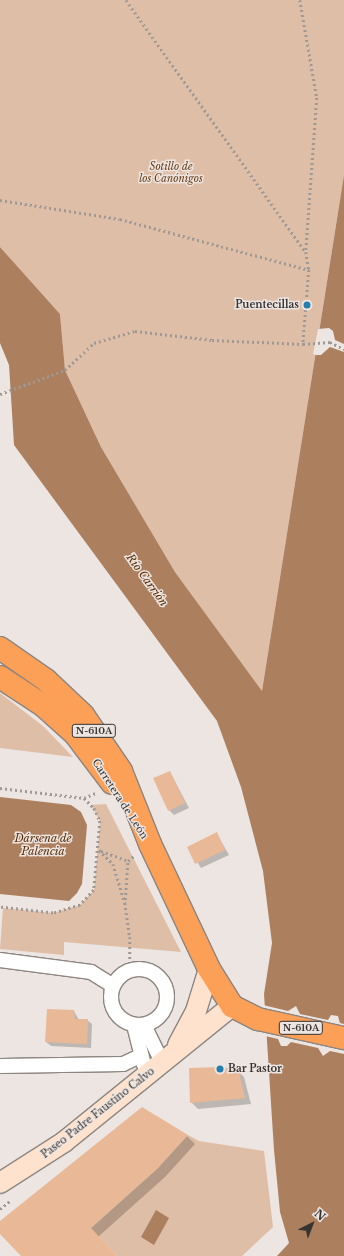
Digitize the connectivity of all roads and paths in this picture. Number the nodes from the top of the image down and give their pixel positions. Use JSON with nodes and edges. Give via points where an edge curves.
{"nodes":[{"id":1,"x":126,"y":0,"type":"edge"},
{"id":2,"x":300,"y":0,"type":"edge"},
{"id":3,"x":0,"y":200,"type":"edge"},
{"id":4,"x":306,"y":252,"type":"junction"},
{"id":5,"x":309,"y":270,"type":"junction"},
{"id":6,"x":303,"y":344,"type":"junction"},
{"id":7,"x":344,"y":348,"type":"edge"},
{"id":8,"x":0,"y":394,"type":"edge"},
{"id":9,"x":0,"y":648,"type":"edge"},
{"id":10,"x":0,"y":677,"type":"edge"},
{"id":11,"x":0,"y":788,"type":"edge"},
{"id":12,"x":150,"y":844,"type":"junction"},
{"id":13,"x":99,"y":850,"type":"junction"},
{"id":14,"x":131,"y":857,"type":"dead end"},
{"id":15,"x":128,"y":861,"type":"junction"},
{"id":16,"x":125,"y":903,"type":"junction"},
{"id":17,"x":0,"y":908,"type":"edge"},
{"id":18,"x":0,"y":960,"type":"edge"},
{"id":19,"x":209,"y":969,"type":"junction"},
{"id":20,"x":130,"y":971,"type":"junction"},
{"id":21,"x":113,"y":986,"type":"junction"},
{"id":22,"x":232,"y":1006,"type":"junction"},
{"id":23,"x":139,"y":1025,"type":"junction"},
{"id":24,"x":344,"y":1038,"type":"edge"},
{"id":25,"x":156,"y":1061,"type":"junction"},
{"id":26,"x":0,"y":1066,"type":"edge"},
{"id":27,"x":1,"y":1185,"type":"edge"}],
"edges":[{"from":1,"to":4,"type":"path"},
{"from":2,"to":4,"type":"path","via":[[317,98]]},
{"from":3,"to":5,"type":"path","via":[[120,219]]},
{"from":4,"to":5,"type":"path"},
{"from":5,"to":6,"type":"path"},
{"from":6,"to":7,"type":"path","via":[[330,342]]},
{"from":6,"to":8,"type":"path","via":[[135,331],[94,343],[65,370]]},
{"from":9,"to":12,"type":"highway","name":"Carretera de León","number":"N-610A","via":[[46,680],[83,715],[121,771]]},
{"from":10,"to":12,"type":"highway","name":"Carretera de León","number":"N-610A","via":[[44,706],[75,734],[103,769]]},
{"from":11,"to":13,"type":"path","via":[[84,798],[94,808],[100,821]]},
{"from":12,"to":19,"type":"highway","name":"Carretera de León","number":"N-610A"},
{"from":13,"to":15,"type":"path"},
{"from":13,"to":16,"type":"path","via":[[113,864]]},
{"from":13,"to":17,"type":"path","via":[[94,890],[80,905],[53,913]]},
{"from":14,"to":15,"type":"path"},
{"from":15,"to":16,"type":"path"},
{"from":16,"to":20,"type":"path","via":[[130,936]]},
{"from":18,"to":21,"type":"street","via":[[90,972]]},
{"from":19,"to":22,"type":"highway","name":"Carretera de León","number":"N-610A"},
{"from":19,"to":25,"type":"street","name":"Paseo Padre Faustino Calvo","via":[[189,1027]]},
{"from":20,"to":21,"type":"street","via":[[119,978]]},
{"from":20,"to":23,"type":"street","via":[[145,969],[154,973],[166,988],[166,1007],[160,1016]]},
{"from":21,"to":23,"type":"street","via":[[111,994],[114,1010],[119,1017]]},
{"from":22,"to":24,"type":"highway","number":"N-610A","via":[[258,1019]]},
{"from":22,"to":25,"type":"street","name":"Paseo Padre Faustino Calvo"},
{"from":23,"to":25,"type":"street"},
{"from":23,"to":25,"type":"street"},
{"from":25,"to":26,"type":"street"},
{"from":25,"to":27,"type":"street","name":"Paseo Padre Faustino Calvo","via":[[64,1142]]}]}
